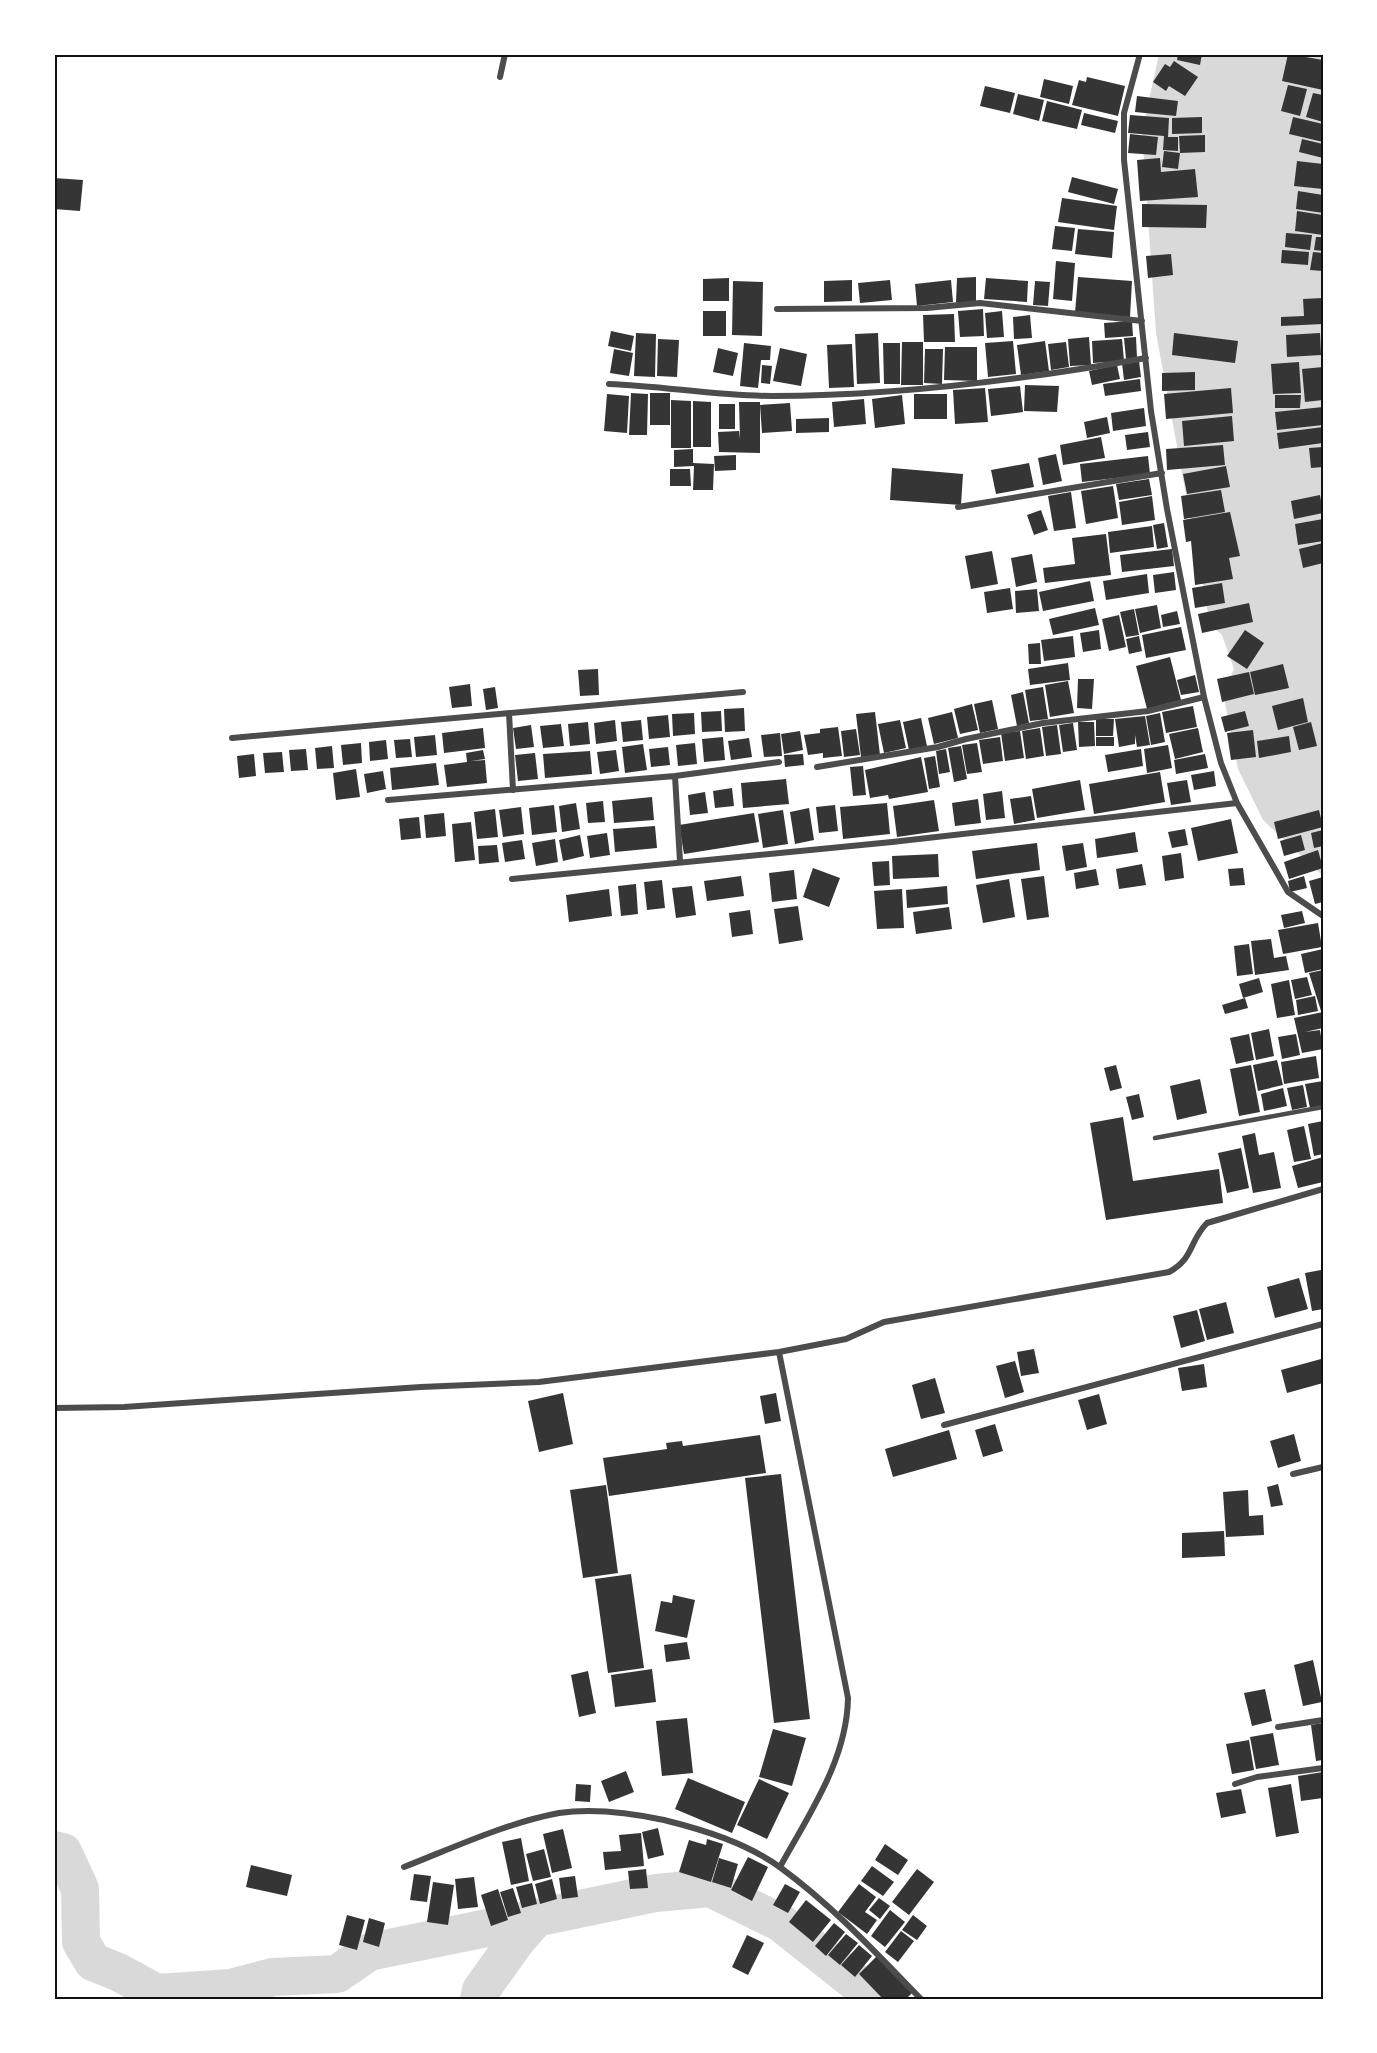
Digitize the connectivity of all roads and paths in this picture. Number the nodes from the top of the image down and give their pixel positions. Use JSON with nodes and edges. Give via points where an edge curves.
{"nodes":[{"id":1,"x":505,"y":54,"type":"edge"},
{"id":2,"x":1140,"y":54,"type":"edge"},
{"id":3,"x":500,"y":77,"type":"dead end"},
{"id":4,"x":777,"y":309,"type":"dead end"},
{"id":5,"x":1142,"y":321,"type":"junction"},
{"id":6,"x":1146,"y":358,"type":"junction"},
{"id":7,"x":609,"y":384,"type":"dead end"},
{"id":8,"x":1161,"y":473,"type":"junction"},
{"id":9,"x":958,"y":507,"type":"dead end"},
{"id":10,"x":743,"y":692,"type":"dead end"},
{"id":11,"x":1204,"y":697,"type":"junction"},
{"id":12,"x":509,"y":713,"type":"junction"},
{"id":13,"x":232,"y":738,"type":"dead end"},
{"id":14,"x":779,"y":762,"type":"dead end"},
{"id":15,"x":817,"y":767,"type":"dead end"},
{"id":16,"x":675,"y":776,"type":"junction"},
{"id":17,"x":513,"y":790,"type":"junction"},
{"id":18,"x":388,"y":801,"type":"dead end"},
{"id":19,"x":1237,"y":803,"type":"junction"},
{"id":20,"x":680,"y":862,"type":"junction"},
{"id":21,"x":512,"y":879,"type":"dead end"},
{"id":22,"x":1323,"y":915,"type":"edge"},
{"id":23,"x":1323,"y":1107,"type":"edge"},
{"id":24,"x":1155,"y":1138,"type":"dead end"},
{"id":25,"x":1323,"y":1189,"type":"edge"},
{"id":26,"x":1323,"y":1324,"type":"edge"},
{"id":27,"x":779,"y":1352,"type":"junction"},
{"id":28,"x":54,"y":1408,"type":"edge"},
{"id":29,"x":944,"y":1425,"type":"dead end"},
{"id":30,"x":1323,"y":1467,"type":"edge"},
{"id":31,"x":1293,"y":1474,"type":"dead end"},
{"id":32,"x":1323,"y":1720,"type":"edge"},
{"id":33,"x":1278,"y":1727,"type":"dead end"},
{"id":34,"x":1323,"y":1768,"type":"edge"},
{"id":35,"x":1235,"y":1784,"type":"dead end"},
{"id":36,"x":404,"y":1867,"type":"dead end"},
{"id":37,"x":780,"y":1867,"type":"junction"},
{"id":38,"x":921,"y":1999,"type":"edge"}],
"edges":[{"from":1,"to":3,"type":"street"},
{"from":2,"to":5,"type":"street","via":[[1128,92],[1123,132]]},
{"from":4,"to":5,"type":"street","via":[[927,308],[980,303]]},
{"from":5,"to":6,"type":"street"},
{"from":6,"to":7,"type":"street","via":[[1024,378],[838,394],[770,396]]},
{"from":6,"to":8,"type":"street"},
{"from":8,"to":9,"type":"street"},
{"from":8,"to":11,"type":"street"},
{"from":10,"to":12,"type":"street"},
{"from":11,"to":15,"type":"street","via":[[1148,711],[1043,723],[938,747]]},
{"from":11,"to":19,"type":"street","via":[[1221,763]]},
{"from":12,"to":13,"type":"street"},
{"from":12,"to":17,"type":"street"},
{"from":14,"to":16,"type":"street"},
{"from":16,"to":17,"type":"street"},
{"from":16,"to":20,"type":"street"},
{"from":17,"to":18,"type":"street"},
{"from":19,"to":20,"type":"street"},
{"from":19,"to":22,"type":"street","via":[[1288,892]]},
{"from":20,"to":21,"type":"street"},
{"from":23,"to":24,"type":"lane"},
{"from":25,"to":27,"type":"street","via":[[1207,1224],[1199,1231],[1190,1256],[1169,1272],[884,1322],[846,1339]]},
{"from":26,"to":29,"type":"street"},
{"from":27,"to":28,"type":"street","via":[[539,1382]]},
{"from":27,"to":37,"type":"street","via":[[848,1698],[842,1746]]},
{"from":30,"to":31,"type":"street"},
{"from":32,"to":33,"type":"street"},
{"from":34,"to":35,"type":"street"},
{"from":36,"to":37,"type":"street","via":[[519,1822],[585,1811],[621,1813],[686,1826],[719,1836]]},
{"from":37,"to":38,"type":"street","via":[[861,1937]]}]}
